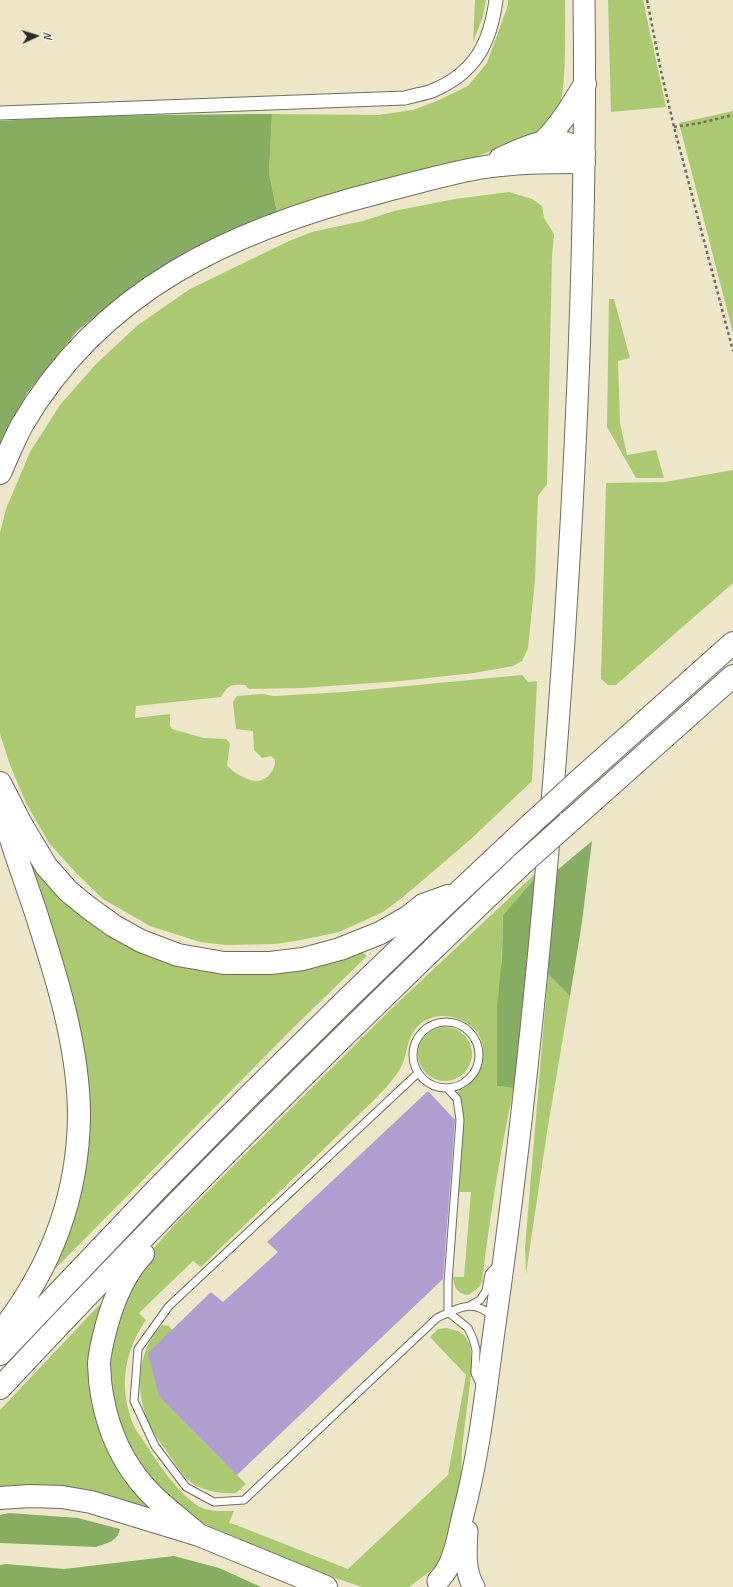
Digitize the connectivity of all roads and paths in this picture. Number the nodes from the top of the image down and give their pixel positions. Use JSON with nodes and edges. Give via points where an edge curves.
{"nodes":[{"id":1,"x":496,"y":0,"type":"edge"},
{"id":2,"x":584,"y":0,"type":"edge"},
{"id":3,"x":648,"y":0,"type":"edge"},
{"id":4,"x":585,"y":84,"type":"junction"},
{"id":5,"x":0,"y":113,"type":"edge"},
{"id":6,"x":733,"y":115,"type":"edge"},
{"id":7,"x":674,"y":127,"type":"junction"},
{"id":8,"x":543,"y":142,"type":"junction"},
{"id":9,"x":584,"y":158,"type":"junction"},
{"id":10,"x":479,"y":168,"type":"junction"},
{"id":11,"x":733,"y":351,"type":"edge"},
{"id":12,"x":0,"y":473,"type":"edge"},
{"id":13,"x":733,"y":643,"type":"edge"},
{"id":14,"x":733,"y":676,"type":"edge"},
{"id":15,"x":0,"y":783,"type":"edge"},
{"id":16,"x":0,"y":801,"type":"edge"},
{"id":17,"x":458,"y":892,"type":"junction"},
{"id":18,"x":418,"y":1073,"type":"junction"},
{"id":19,"x":447,"y":1088,"type":"junction"},
{"id":20,"x":176,"y":1204,"type":"junction"},
{"id":21,"x":505,"y":1257,"type":"junction"},
{"id":22,"x":469,"y":1306,"type":"junction"},
{"id":23,"x":448,"y":1312,"type":"junction"},
{"id":24,"x":496,"y":1320,"type":"junction"},
{"id":25,"x":0,"y":1333,"type":"edge"},
{"id":26,"x":0,"y":1354,"type":"edge"},
{"id":27,"x":0,"y":1388,"type":"edge"},
{"id":28,"x":485,"y":1397,"type":"junction"},
{"id":29,"x":470,"y":1489,"type":"junction"},
{"id":30,"x":0,"y":1498,"type":"edge"},
{"id":31,"x":199,"y":1535,"type":"junction"},
{"id":32,"x":431,"y":1584,"type":"edge"},
{"id":33,"x":326,"y":1587,"type":"edge"},
{"id":34,"x":470,"y":1587,"type":"edge"},
{"id":35,"x":474,"y":1587,"type":"edge"}],
"edges":[{"from":1,"to":5,"type":"street","via":[[493,23],[480,55],[458,77],[432,91],[405,98]]},
{"from":2,"to":4,"type":"main road"},
{"from":3,"to":7,"type":"path"},
{"from":4,"to":8,"type":"highway","via":[[564,118]]},
{"from":4,"to":9,"type":"main road"},
{"from":6,"to":7,"type":"path"},
{"from":7,"to":11,"type":"path"},
{"from":8,"to":9,"type":"highway","via":[[577,147]]},
{"from":8,"to":10,"type":"highway"},
{"from":9,"to":10,"type":"highway"},
{"from":9,"to":21,"type":"main road","via":[[576,437],[556,754],[524,1104]]},
{"from":10,"to":12,"type":"highway","via":[[350,200],[271,225],[189,263],[146,289],[83,343],[50,383],[22,426]]},
{"from":13,"to":17,"type":"highway","bridge":true},
{"from":14,"to":20,"type":"highway","bridge":true,"via":[[522,864],[334,1044]]},
{"from":15,"to":17,"type":"highway","via":[[46,866],[68,890],[114,926],[141,941],[178,955],[224,963],[270,963],[303,959],[340,949],[380,933],[423,905]]},
{"from":16,"to":25,"type":"highway","via":[[66,1016],[75,1066],[79,1116],[75,1167],[64,1219],[46,1262]]},
{"from":17,"to":26,"type":"highway","via":[[158,1188]]},
{"from":18,"to":19,"type":"lane","via":[[426,1081]]},
{"from":18,"to":19,"type":"lane","via":[[413,1053],[420,1033],[438,1022],[459,1025],[475,1039],[478,1061],[467,1080],[458,1086]]},
{"from":18,"to":23,"type":"lane","via":[[169,1306],[138,1349],[134,1401],[155,1446],[186,1487],[214,1502],[244,1500],[437,1318]]},
{"from":19,"to":23,"type":"lane","via":[[457,1099],[460,1120]]},
{"from":20,"to":27,"type":"highway"},
{"from":20,"to":31,"type":"highway","via":[[162,1236],[133,1264],[116,1296],[99,1364],[106,1416],[124,1460],[139,1480],[163,1504]]},
{"from":21,"to":22,"type":"lane","via":[[489,1274],[486,1291],[480,1300]]},
{"from":21,"to":24,"type":"main road"},
{"from":22,"to":23,"type":"lane"},
{"from":22,"to":24,"type":"lane","via":[[483,1309]]},
{"from":23,"to":28,"type":"lane","via":[[468,1328],[473,1339],[476,1350],[475,1373]]},
{"from":24,"to":28,"type":"main road"},
{"from":28,"to":29,"type":"main road"},
{"from":29,"to":32,"type":"main road","via":[[448,1568]]},
{"from":29,"to":35,"type":"main road","via":[[466,1552],[470,1580]]},
{"from":30,"to":31,"type":"highway","via":[[62,1497],[92,1502]]},
{"from":31,"to":33,"type":"highway"},
{"from":32,"to":34,"type":"main road","via":[[452,1580]]}]}
